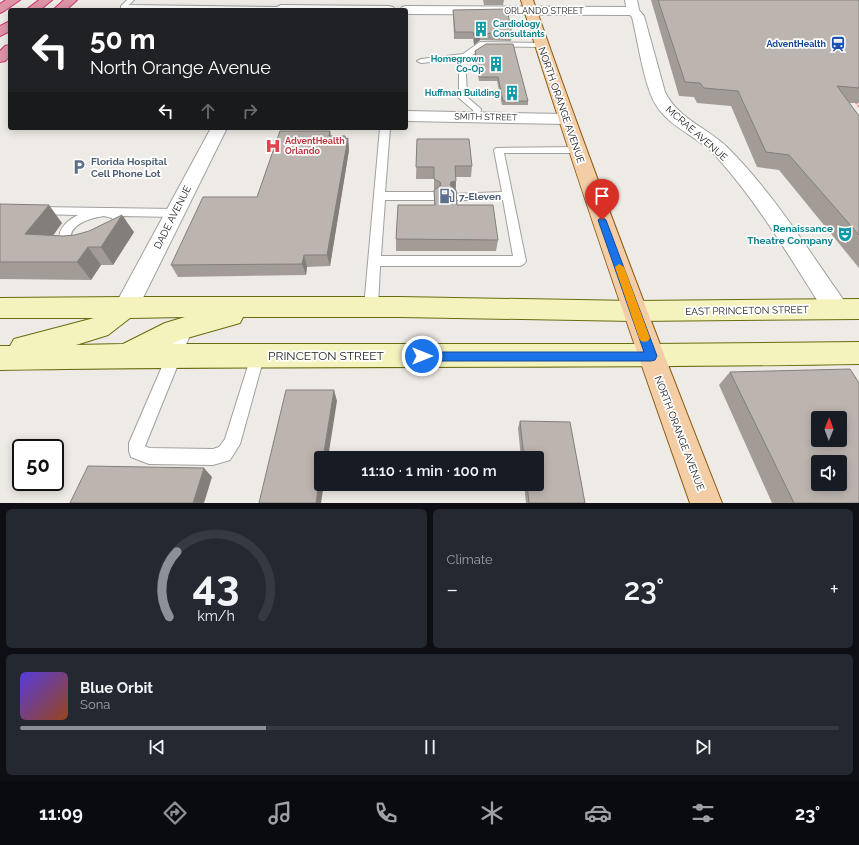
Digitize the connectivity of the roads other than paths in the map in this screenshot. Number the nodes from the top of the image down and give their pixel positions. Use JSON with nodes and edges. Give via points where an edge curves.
{"nodes":[{"id":1,"x":14,"y":0,"type":"edge"},
{"id":2,"x":46,"y":0,"type":"edge"},
{"id":3,"x":71,"y":0,"type":"edge"},
{"id":4,"x":131,"y":0,"type":"edge"},
{"id":5,"x":632,"y":5,"type":"edge"},
{"id":6,"x":283,"y":6,"type":"edge"},
{"id":7,"x":528,"y":6,"type":"edge"},
{"id":8,"x":35,"y":8,"type":"edge"},
{"id":9,"x":61,"y":8,"type":"edge"},
{"id":10,"x":336,"y":8,"type":"edge"},
{"id":11,"x":0,"y":9,"type":"edge"},
{"id":12,"x":408,"y":10,"type":"edge"},
{"id":13,"x":541,"y":45,"type":"junction"},
{"id":14,"x":8,"y":52,"type":"edge"},
{"id":15,"x":0,"y":58,"type":"edge"},
{"id":16,"x":421,"y":61,"type":"dead end"},
{"id":17,"x":462,"y":73,"type":"dead end"},
{"id":18,"x":408,"y":116,"type":"edge"},
{"id":19,"x":476,"y":117,"type":"junction"},
{"id":20,"x":566,"y":119,"type":"junction"},
{"id":21,"x":218,"y":130,"type":"edge"},
{"id":22,"x":385,"y":130,"type":"edge"},
{"id":23,"x":577,"y":150,"type":"junction"},
{"id":24,"x":380,"y":196,"type":"junction"},
{"id":25,"x":434,"y":196,"type":"edge"},
{"id":26,"x":456,"y":196,"type":"edge"},
{"id":27,"x":508,"y":196,"type":"junction"},
{"id":28,"x":31,"y":211,"type":"edge"},
{"id":29,"x":175,"y":213,"type":"junction"},
{"id":30,"x":374,"y":261,"type":"junction"},
{"id":31,"x":126,"y":307,"type":"junction"},
{"id":32,"x":371,"y":307,"type":"junction"},
{"id":33,"x":0,"y":308,"type":"edge"},
{"id":34,"x":848,"y":309,"type":"edge"},
{"id":35,"x":634,"y":311,"type":"junction"},
{"id":36,"x":190,"y":317,"type":"junction"},
{"id":37,"x":0,"y":350,"type":"edge"},
{"id":38,"x":859,"y":353,"type":"edge"},
{"id":39,"x":126,"y":356,"type":"junction"},
{"id":40,"x":174,"y":356,"type":"junction"},
{"id":41,"x":651,"y":356,"type":"junction"},
{"id":42,"x":258,"y":357,"type":"junction"},
{"id":43,"x":0,"y":358,"type":"edge"},
{"id":44,"x":706,"y":503,"type":"edge"}],
"edges":[{"from":1,"to":11,"type":"highway"},
{"from":2,"to":8,"type":"highway"},
{"from":3,"to":9,"type":"highway"},
{"from":4,"to":6,"type":"lane","via":[[123,7]]},
{"from":5,"to":7,"type":"street","name":"ORLANDO STREET"},
{"from":5,"to":34,"type":"street","name":"MCRAE AVENUE","via":[[638,16],[657,92],[663,104],[720,151],[763,200]]},
{"from":6,"to":10,"type":"street"},
{"from":7,"to":12,"type":"street","name":"ORLANDO STREET"},
{"from":7,"to":13,"type":"main road","name":"NORTH ORANGE AVENUE"},
{"from":13,"to":16,"type":"lane","via":[[483,44],[465,56]]},
{"from":13,"to":20,"type":"main road","name":"NORTH ORANGE AVENUE"},
{"from":14,"to":15,"type":"highway"},
{"from":17,"to":19,"type":"lane","via":[[463,98],[477,109]]},
{"from":18,"to":19,"type":"street","name":"SMITH STREET"},
{"from":19,"to":20,"type":"street","name":"SMITH STREET"},
{"from":20,"to":23,"type":"main road","name":"NORTH ORANGE AVENUE"},
{"from":21,"to":29,"type":"street","name":"DADE AVENUE"},
{"from":22,"to":24,"type":"lane"},
{"from":23,"to":27,"type":"lane","via":[[499,150]]},
{"from":23,"to":35,"type":"main road","name":"NORTH ORANGE AVENUE"},
{"from":24,"to":25,"type":"lane"},
{"from":24,"to":30,"type":"lane"},
{"from":26,"to":27,"type":"lane"},
{"from":27,"to":30,"type":"lane","via":[[520,261]]},
{"from":28,"to":29,"type":"lane"},
{"from":29,"to":31,"type":"street","name":"DADE AVENUE"},
{"from":30,"to":32,"type":"lane"},
{"from":31,"to":33,"type":"main road"},
{"from":31,"to":36,"type":"main road"},
{"from":31,"to":37,"type":"main road","via":[[99,328],[48,342]]},
{"from":32,"to":35,"type":"main road"},
{"from":32,"to":36,"type":"main road","via":[[276,308],[220,319]]},
{"from":34,"to":35,"type":"main road","name":"EAST PRINCETON STREET"},
{"from":35,"to":41,"type":"main road","name":"NORTH ORANGE AVENUE"},
{"from":36,"to":39,"type":"main road","via":[[174,331]]},
{"from":36,"to":40,"type":"lane"},
{"from":38,"to":41,"type":"main road"},
{"from":39,"to":40,"type":"main road","name":"PRINCETON STREET"},
{"from":39,"to":43,"type":"main road","name":"PRINCETON STREET"},
{"from":40,"to":42,"type":"main road","name":"PRINCETON STREET"},
{"from":40,"to":42,"type":"lane","via":[[137,443],[137,451],[149,456],[213,457],[224,454],[232,444]]},
{"from":41,"to":42,"type":"main road","name":"PRINCETON STREET"},
{"from":41,"to":44,"type":"main road","name":"NORTH ORANGE AVENUE"}]}
